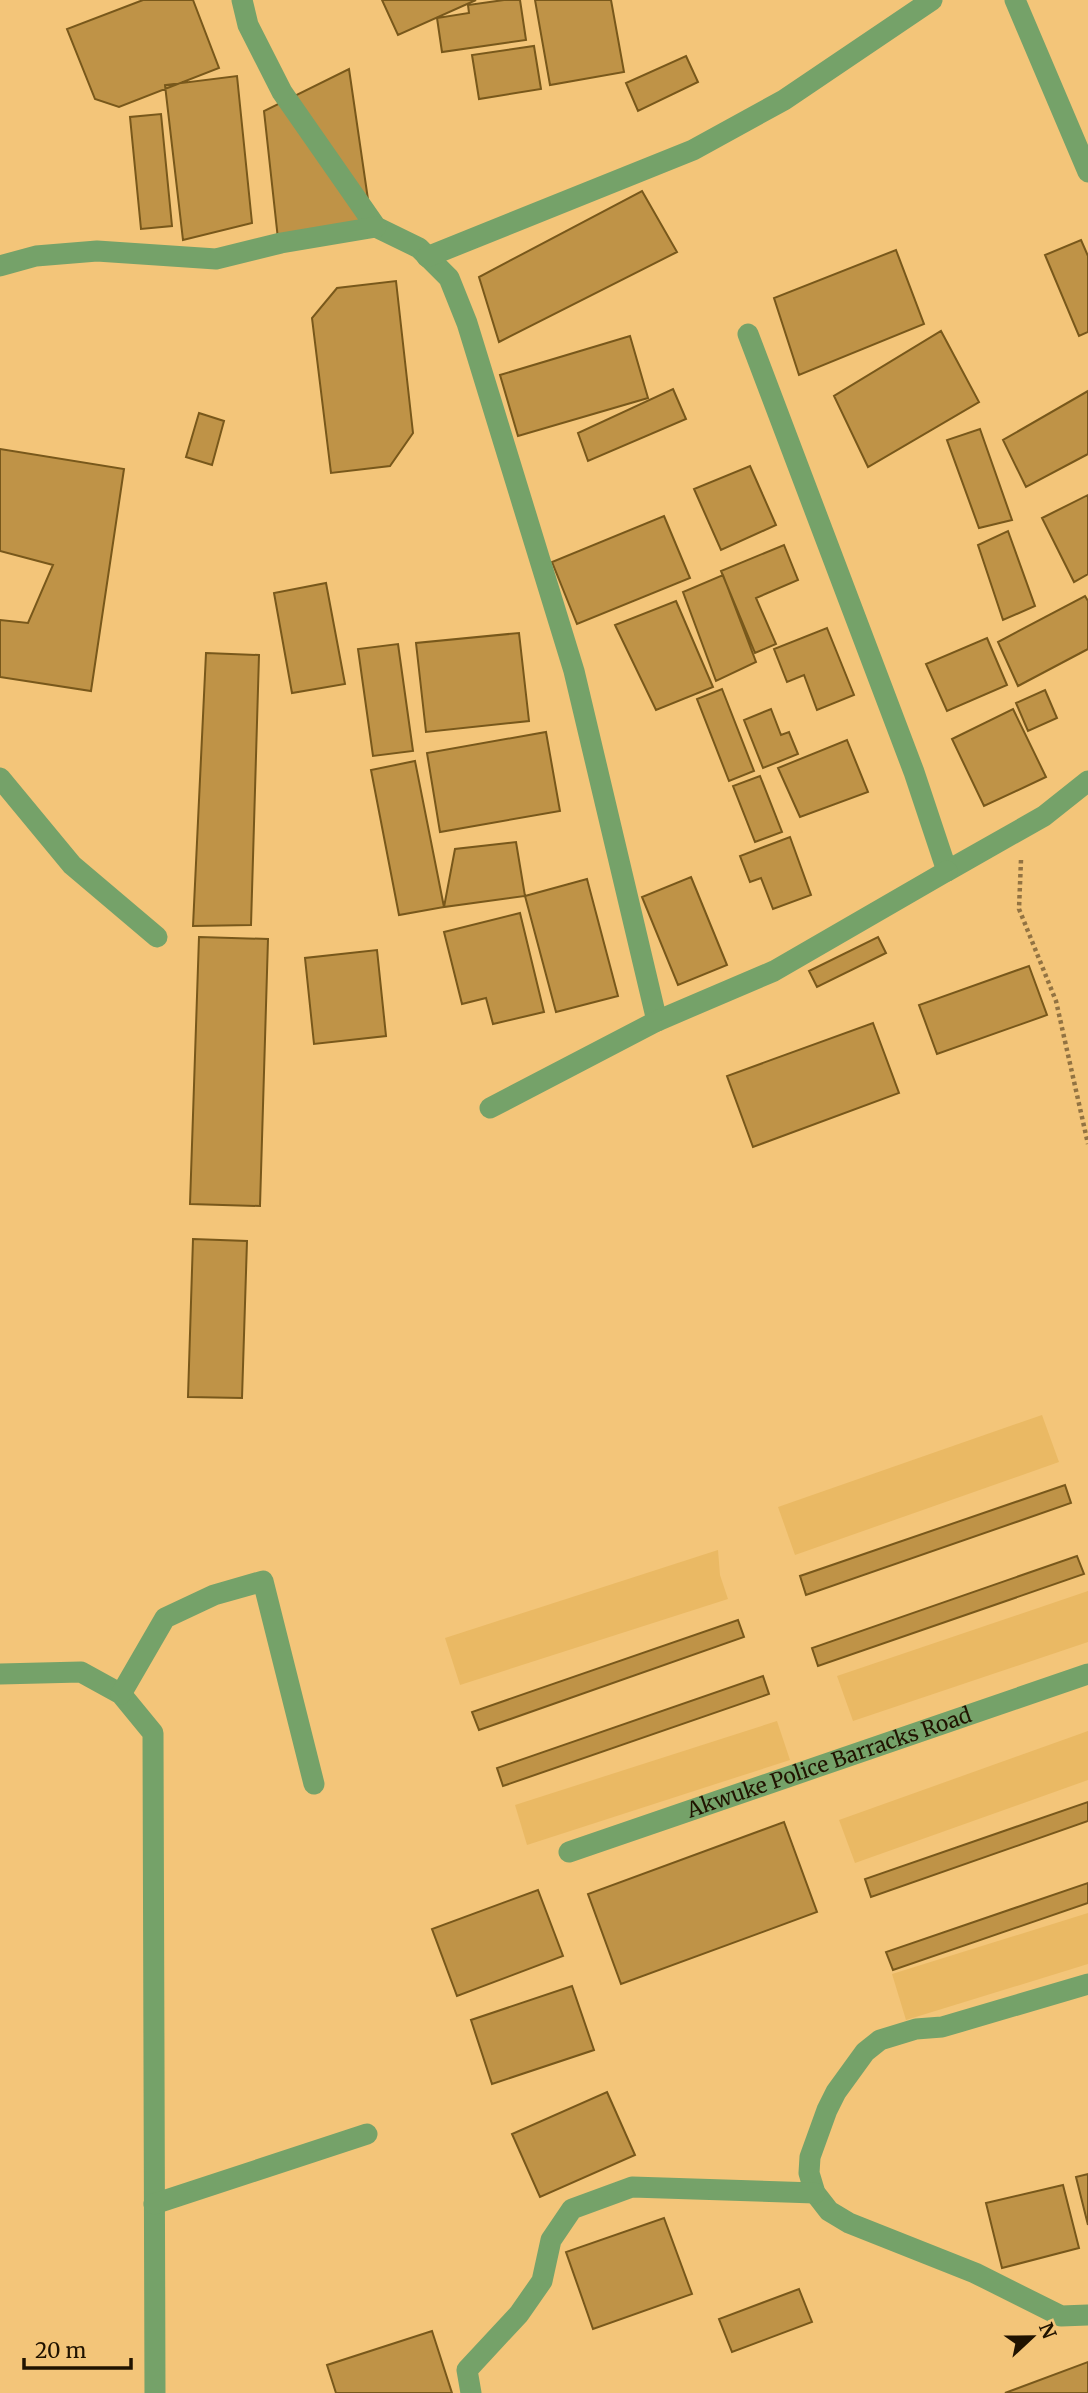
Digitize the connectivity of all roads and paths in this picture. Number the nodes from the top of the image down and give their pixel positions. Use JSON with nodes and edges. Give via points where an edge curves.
{"nodes":[{"id":1,"x":242,"y":0,"type":"edge"},
{"id":2,"x":932,"y":0,"type":"edge"},
{"id":3,"x":1015,"y":0,"type":"edge"},
{"id":4,"x":1088,"y":172,"type":"edge"},
{"id":5,"x":376,"y":228,"type":"junction"},
{"id":6,"x":427,"y":257,"type":"junction"},
{"id":7,"x":0,"y":267,"type":"edge"},
{"id":8,"x":748,"y":334,"type":"dead end"},
{"id":9,"x":0,"y":778,"type":"edge"},
{"id":10,"x":1088,"y":781,"type":"edge"},
{"id":11,"x":1023,"y":828,"type":"junction"},
{"id":12,"x":947,"y":871,"type":"junction"},
{"id":13,"x":157,"y":937,"type":"dead end"},
{"id":14,"x":657,"y":1021,"type":"junction"},
{"id":15,"x":490,"y":1108,"type":"dead end"},
{"id":16,"x":1088,"y":1144,"type":"edge"},
{"id":17,"x":0,"y":1674,"type":"edge"},
{"id":18,"x":1088,"y":1674,"type":"edge"},
{"id":19,"x":121,"y":1694,"type":"junction"},
{"id":20,"x":314,"y":1784,"type":"dead end"},
{"id":21,"x":569,"y":1852,"type":"dead end"},
{"id":22,"x":1088,"y":1984,"type":"edge"},
{"id":23,"x":366,"y":2134,"type":"dead end"},
{"id":24,"x":815,"y":2193,"type":"junction"},
{"id":25,"x":154,"y":2204,"type":"junction"},
{"id":26,"x":1088,"y":2315,"type":"edge"},
{"id":27,"x":155,"y":2393,"type":"edge"},
{"id":28,"x":471,"y":2393,"type":"edge"}],
"edges":[{"from":1,"to":5,"type":"street","via":[[248,25],[282,92]]},
{"from":2,"to":6,"type":"street","via":[[784,100],[692,150]]},
{"from":3,"to":4,"type":"street"},
{"from":5,"to":6,"type":"street","via":[[419,248]]},
{"from":5,"to":7,"type":"street","via":[[216,259],[97,251],[36,257]]},
{"from":6,"to":14,"type":"street","via":[[449,278],[467,323],[574,671]]},
{"from":8,"to":12,"type":"street","via":[[915,772]]},
{"from":9,"to":13,"type":"street","via":[[72,865]]},
{"from":10,"to":11,"type":"street"},
{"from":11,"to":12,"type":"street"},
{"from":11,"to":16,"type":"path","via":[[1019,909],[1056,1001]]},
{"from":12,"to":14,"type":"street","via":[[774,971]]},
{"from":14,"to":15,"type":"street"},
{"from":17,"to":19,"type":"street","via":[[82,1672]]},
{"from":18,"to":21,"type":"street","name":"Akwuke Police Barracks Road"},
{"from":19,"to":20,"type":"street","via":[[165,1618],[214,1595],[263,1581]]},
{"from":19,"to":25,"type":"street","via":[[153,1733]]},
{"from":22,"to":24,"type":"street","via":[[942,2027],[880,2040],[849,2071],[827,2110],[810,2157]]},
{"from":23,"to":25,"type":"street"},
{"from":24,"to":26,"type":"street","via":[[829,2211],[849,2223],[975,2273],[1061,2316]]},
{"from":24,"to":28,"type":"street","via":[[632,2187],[572,2209],[551,2239],[542,2281],[519,2314],[467,2370]]},
{"from":25,"to":27,"type":"street"}]}
